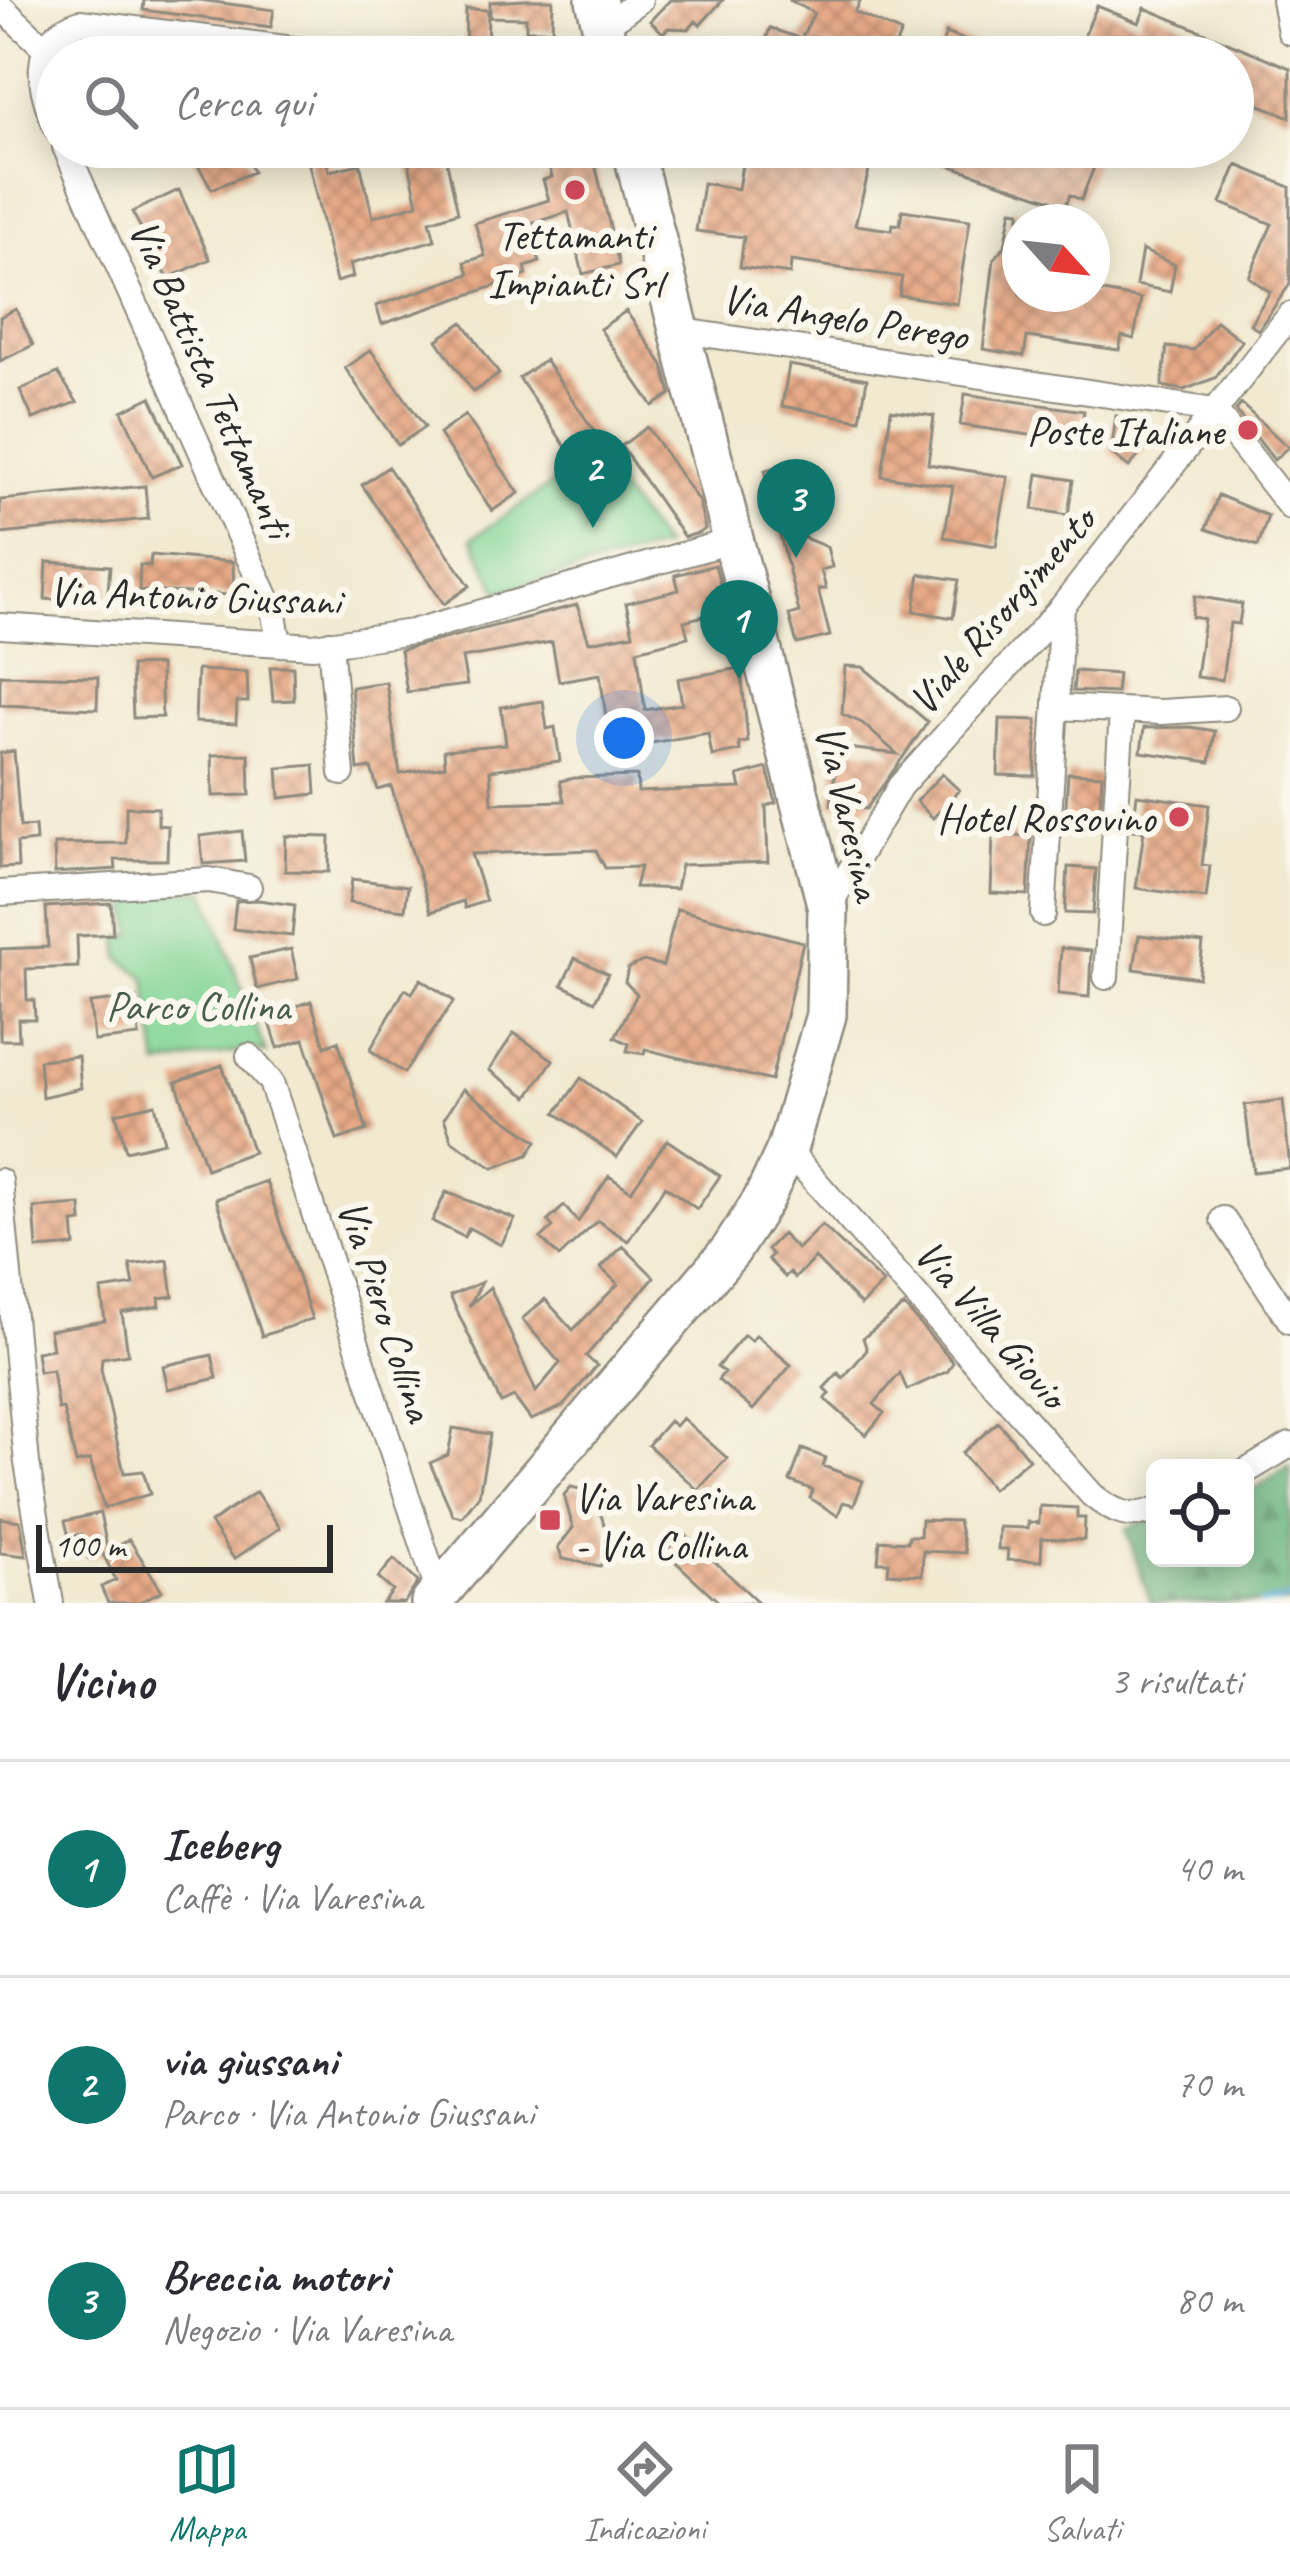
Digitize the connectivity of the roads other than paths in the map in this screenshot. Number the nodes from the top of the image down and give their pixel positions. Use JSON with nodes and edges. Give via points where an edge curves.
{"nodes":[{"id":1,"x":640,"y":0,"type":"edge"},
{"id":2,"x":1282,"y":1,"type":"edge"},
{"id":3,"x":0,"y":6,"type":"edge"},
{"id":4,"x":603,"y":28,"type":"edge"},
{"id":5,"x":1290,"y":32,"type":"edge"},
{"id":6,"x":57,"y":36,"type":"edge"},
{"id":7,"x":189,"y":36,"type":"edge"},
{"id":8,"x":36,"y":40,"type":"edge"},
{"id":9,"x":74,"y":168,"type":"edge"},
{"id":10,"x":637,"y":168,"type":"edge"},
{"id":11,"x":1290,"y":315,"type":"edge"},
{"id":12,"x":677,"y":330,"type":"junction"},
{"id":13,"x":1215,"y":411,"type":"junction"},
{"id":14,"x":1290,"y":507,"type":"edge"},
{"id":15,"x":734,"y":540,"type":"junction"},
{"id":16,"x":1062,"y":607,"type":"junction"},
{"id":17,"x":0,"y":626,"type":"edge"},
{"id":18,"x":330,"y":643,"type":"junction"},
{"id":19,"x":279,"y":644,"type":"junction"},
{"id":20,"x":1056,"y":707,"type":"junction"},
{"id":21,"x":1226,"y":708,"type":"dead end"},
{"id":22,"x":1122,"y":710,"type":"junction"},
{"id":23,"x":342,"y":773,"type":"dead end"},
{"id":24,"x":249,"y":887,"type":"dead end"},
{"id":25,"x":0,"y":892,"type":"edge"},
{"id":26,"x":828,"y":908,"type":"junction"},
{"id":27,"x":1043,"y":914,"type":"dead end"},
{"id":28,"x":1106,"y":977,"type":"dead end"},
{"id":29,"x":250,"y":1056,"type":"dead end"},
{"id":30,"x":787,"y":1149,"type":"junction"},
{"id":31,"x":0,"y":1181,"type":"edge"},
{"id":32,"x":1223,"y":1219,"type":"dead end"},
{"id":33,"x":1290,"y":1321,"type":"edge"},
{"id":34,"x":1290,"y":1445,"type":"edge"},
{"id":35,"x":0,"y":1460,"type":"edge"},
{"id":36,"x":27,"y":1463,"type":"junction"},
{"id":37,"x":1254,"y":1467,"type":"edge"},
{"id":38,"x":1146,"y":1514,"type":"edge"},
{"id":39,"x":435,"y":1598,"type":"edge"},
{"id":40,"x":51,"y":1603,"type":"edge"}],
"edges":[{"from":1,"to":4,"type":"street"},
{"from":2,"to":5,"type":"street"},
{"from":3,"to":8,"type":"street"},
{"from":6,"to":7,"type":"street","via":[[80,22]]},
{"from":9,"to":19,"type":"street","name":"Via Battista Tettamanti","via":[[274,614]]},
{"from":10,"to":12,"type":"main road","name":"Via Varesina"},
{"from":11,"to":13,"type":"street","name":"Viale Risorgimento"},
{"from":12,"to":13,"type":"street","name":"Via Angelo Perego"},
{"from":12,"to":15,"type":"main road","name":"Via Varesina"},
{"from":13,"to":14,"type":"street"},
{"from":13,"to":16,"type":"street","name":"Viale Risorgimento"},
{"from":15,"to":18,"type":"street","name":"Via Antonio Giussani","via":[[412,632]]},
{"from":15,"to":26,"type":"main road","name":"Via Varesina"},
{"from":16,"to":20,"type":"street"},
{"from":16,"to":26,"type":"street","name":"Viale Risorgimento","via":[[900,786]]},
{"from":17,"to":19,"type":"street","name":"Via Antonio Giussani"},
{"from":18,"to":19,"type":"street","name":"Via Antonio Giussani"},
{"from":18,"to":23,"type":"street"},
{"from":20,"to":22,"type":"street"},
{"from":20,"to":27,"type":"street"},
{"from":21,"to":22,"type":"street"},
{"from":22,"to":28,"type":"street"},
{"from":24,"to":25,"type":"street","via":[[209,880]]},
{"from":26,"to":30,"type":"main road","name":"Via Varesina","via":[[826,1015]]},
{"from":29,"to":39,"type":"street","name":"Via Piero Collina","via":[[271,1082]]},
{"from":30,"to":38,"type":"street","name":"Via Villa Giovio","via":[[1092,1495],[1113,1512]]},
{"from":30,"to":39,"type":"main road","name":"Via Varesina","via":[[731,1250]]},
{"from":31,"to":36,"type":"street"},
{"from":32,"to":33,"type":"street"},
{"from":34,"to":37,"type":"street"},
{"from":35,"to":36,"type":"street"},
{"from":36,"to":40,"type":"street"}]}
